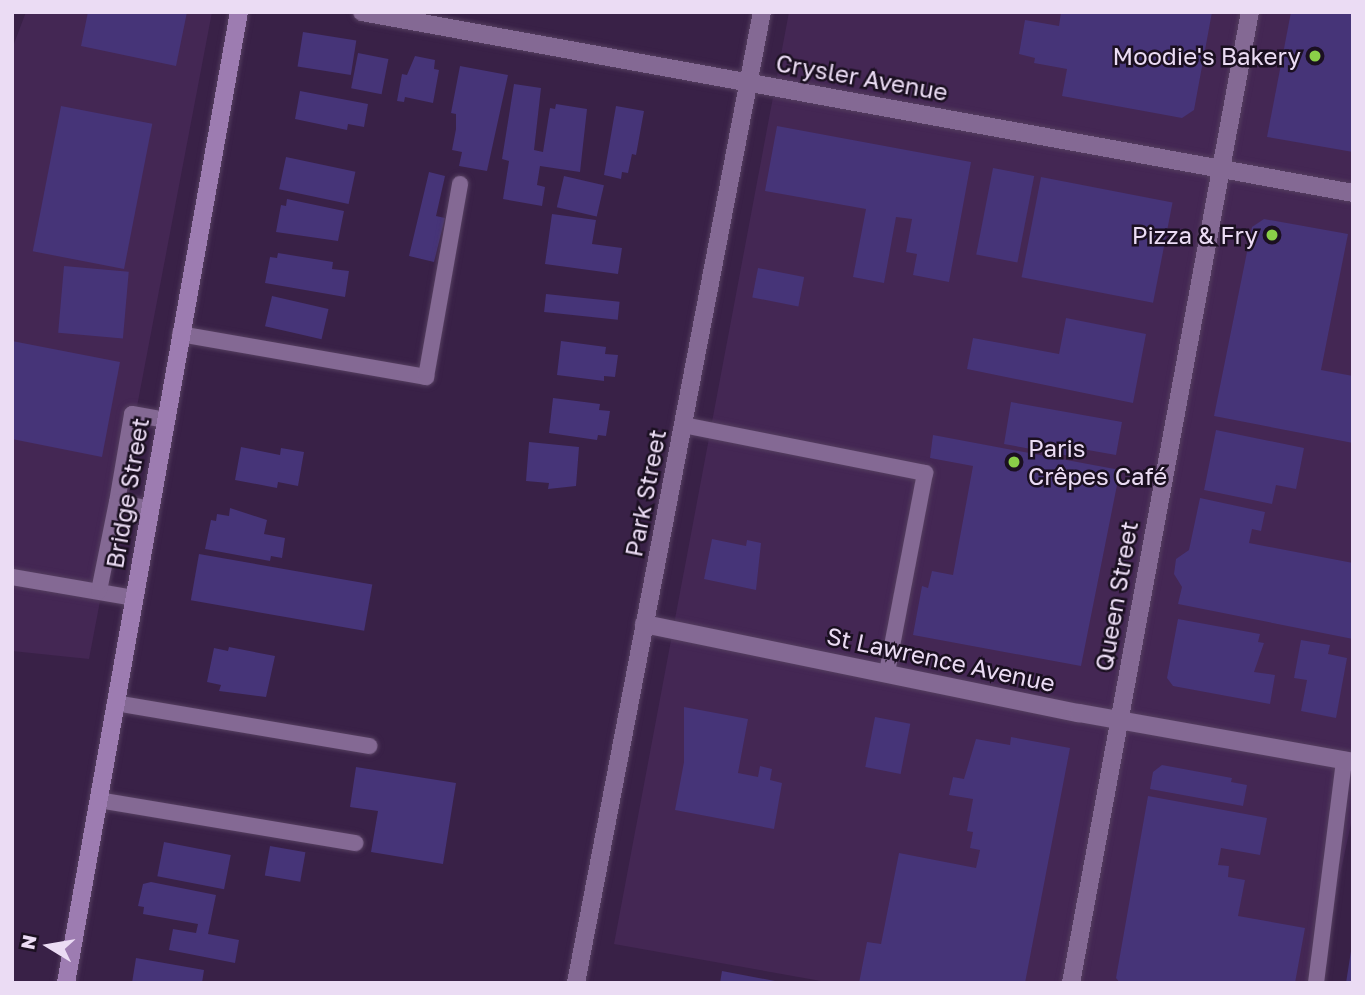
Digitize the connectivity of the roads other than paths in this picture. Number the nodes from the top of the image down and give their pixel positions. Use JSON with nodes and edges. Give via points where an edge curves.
{"nodes":[{"id":1,"x":239,"y":12,"type":"edge"},
{"id":2,"x":362,"y":12,"type":"edge"},
{"id":3,"x":762,"y":12,"type":"edge"},
{"id":4,"x":1250,"y":12,"type":"edge"},
{"id":5,"x":748,"y":82,"type":"junction"},
{"id":6,"x":1220,"y":166,"type":"junction"},
{"id":7,"x":460,"y":184,"type":"dead end"},
{"id":8,"x":1353,"y":193,"type":"edge"},
{"id":9,"x":180,"y":334,"type":"junction"},
{"id":10,"x":165,"y":420,"type":"junction"},
{"id":11,"x":682,"y":425,"type":"junction"},
{"id":12,"x":117,"y":502,"type":"junction"},
{"id":13,"x":149,"y":509,"type":"junction"},
{"id":14,"x":12,"y":577,"type":"edge"},
{"id":15,"x":99,"y":591,"type":"junction"},
{"id":16,"x":133,"y":598,"type":"junction"},
{"id":17,"x":644,"y":624,"type":"junction"},
{"id":18,"x":887,"y":673,"type":"junction"},
{"id":19,"x":115,"y":703,"type":"junction"},
{"id":20,"x":1117,"y":719,"type":"junction"},
{"id":21,"x":369,"y":746,"type":"dead end"},
{"id":22,"x":1348,"y":761,"type":"edge"},
{"id":23,"x":98,"y":800,"type":"junction"},
{"id":24,"x":355,"y":842,"type":"dead end"},
{"id":25,"x":66,"y":983,"type":"edge"},
{"id":26,"x":576,"y":983,"type":"edge"},
{"id":27,"x":1071,"y":983,"type":"edge"},
{"id":28,"x":1317,"y":983,"type":"edge"}],
"edges":[{"from":1,"to":9,"type":"main road","name":"Bridge Street"},
{"from":2,"to":5,"type":"street","name":"Crysler Avenue"},
{"from":3,"to":5,"type":"street","name":"Park Street"},
{"from":4,"to":6,"type":"street","name":"Queen Street"},
{"from":5,"to":6,"type":"street","name":"Crysler Avenue"},
{"from":5,"to":11,"type":"street","name":"Park Street"},
{"from":6,"to":8,"type":"street","name":"Crysler Avenue"},
{"from":6,"to":20,"type":"street","name":"Queen Street"},
{"from":7,"to":9,"type":"lane","via":[[426,377]]},
{"from":9,"to":10,"type":"main road","name":"Bridge Street"},
{"from":10,"to":12,"type":"lane","via":[[132,414]]},
{"from":10,"to":13,"type":"main road","name":"Bridge Street"},
{"from":11,"to":17,"type":"street","name":"Park Street"},
{"from":11,"to":18,"type":"lane","via":[[925,473]]},
{"from":12,"to":13,"type":"lane"},
{"from":12,"to":15,"type":"lane"},
{"from":13,"to":16,"type":"main road","name":"Bridge Street"},
{"from":14,"to":15,"type":"lane"},
{"from":15,"to":16,"type":"lane"},
{"from":16,"to":19,"type":"main road","name":"Bridge Street"},
{"from":17,"to":18,"type":"street","name":"St Lawrence Avenue"},
{"from":17,"to":26,"type":"street","name":"Park Street"},
{"from":18,"to":20,"type":"street","name":"St Lawrence Avenue"},
{"from":19,"to":21,"type":"lane"},
{"from":19,"to":23,"type":"main road","name":"Bridge Street"},
{"from":20,"to":22,"type":"street","name":"St Lawrence Avenue"},
{"from":20,"to":27,"type":"street","name":"Queen Street"},
{"from":22,"to":28,"type":"lane"},
{"from":23,"to":24,"type":"lane"},
{"from":23,"to":25,"type":"main road","name":"Bridge Street"}]}
